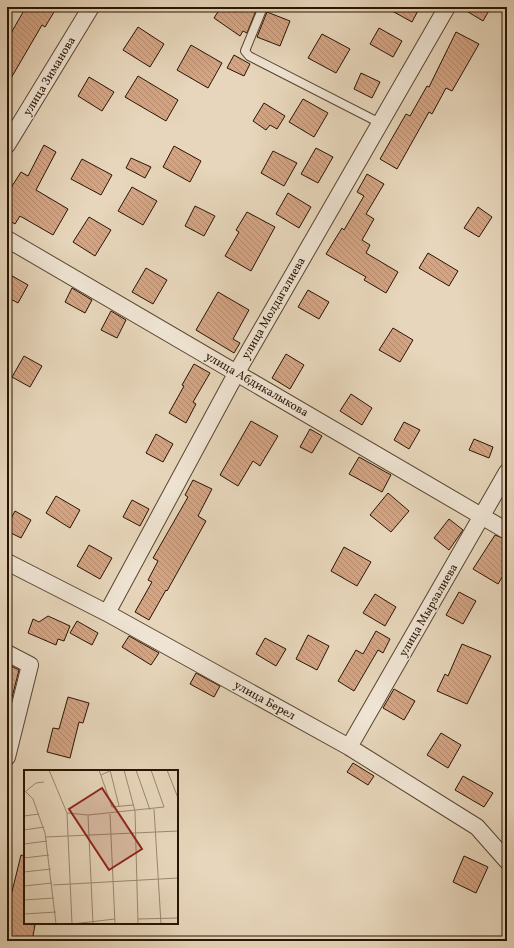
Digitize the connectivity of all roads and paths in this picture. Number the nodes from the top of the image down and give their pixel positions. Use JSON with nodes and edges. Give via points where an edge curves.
{"nodes":[{"id":1,"x":91,"y":7,"type":"edge"},
{"id":2,"x":263,"y":7,"type":"edge"},
{"id":3,"x":447,"y":7,"type":"edge"},
{"id":4,"x":380,"y":123,"type":"junction"},
{"id":5,"x":7,"y":145,"type":"edge"},
{"id":6,"x":7,"y":239,"type":"edge"},
{"id":7,"x":237,"y":372,"type":"junction"},
{"id":8,"x":507,"y":472,"type":"edge"},
{"id":9,"x":482,"y":516,"type":"junction"},
{"id":10,"x":507,"y":531,"type":"edge"},
{"id":11,"x":7,"y":562,"type":"edge"},
{"id":12,"x":107,"y":613,"type":"junction"},
{"id":13,"x":7,"y":653,"type":"edge"},
{"id":14,"x":349,"y":747,"type":"junction"},
{"id":15,"x":7,"y":758,"type":"edge"},
{"id":16,"x":507,"y":861,"type":"edge"}],
"edges":[{"from":1,"to":5,"type":"street","name":"улица Зиманова"},
{"from":2,"to":4,"type":"lane","via":[[245,51],[249,56]]},
{"from":3,"to":4,"type":"street","name":"улица Молдагалиева"},
{"from":4,"to":7,"type":"street","name":"улица Молдагалиева"},
{"from":6,"to":7,"type":"street","name":"улица Абдикалыкова"},
{"from":7,"to":9,"type":"street","name":"улица Абдикалыкова"},
{"from":7,"to":12,"type":"street","name":"улица Молдагалиева"},
{"from":8,"to":9,"type":"street","name":"улица Мырзалиева"},
{"from":9,"to":10,"type":"street","name":"улица Абдикалыкова"},
{"from":9,"to":14,"type":"street","name":"улица Мырзалиева"},
{"from":11,"to":12,"type":"street","name":"улица Берел"},
{"from":12,"to":14,"type":"street","name":"улица Берел"},
{"from":13,"to":15,"type":"street","via":[[30,664]]},
{"from":14,"to":16,"type":"street","name":"улица Берел","via":[[477,827]]}]}
